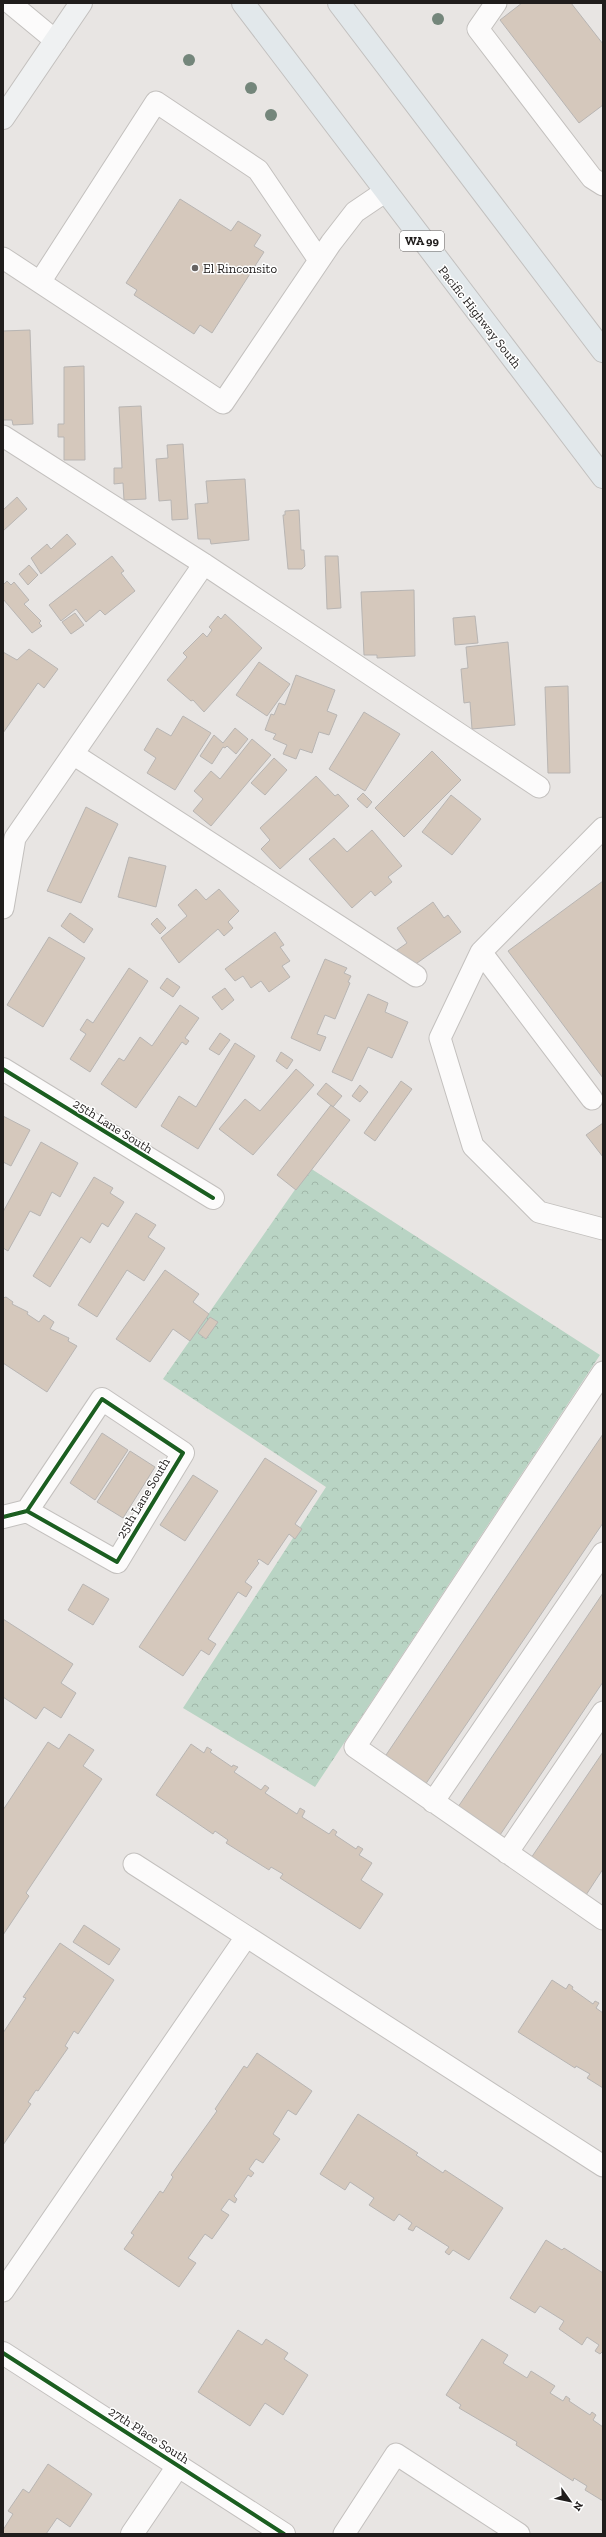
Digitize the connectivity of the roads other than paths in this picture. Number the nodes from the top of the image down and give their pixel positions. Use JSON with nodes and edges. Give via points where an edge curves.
{"nodes":[{"id":1,"x":10,"y":3,"type":"edge"},
{"id":2,"x":81,"y":3,"type":"edge"},
{"id":3,"x":243,"y":3,"type":"edge"},
{"id":4,"x":339,"y":3,"type":"edge"},
{"id":5,"x":496,"y":3,"type":"edge"},
{"id":6,"x":56,"y":41,"type":"junction"},
{"id":7,"x":3,"y":118,"type":"edge"},
{"id":8,"x":603,"y":185,"type":"edge"},
{"id":9,"x":386,"y":191,"type":"junction"},
{"id":10,"x":3,"y":258,"type":"edge"},
{"id":11,"x":319,"y":260,"type":"junction"},
{"id":12,"x":40,"y":282,"type":"junction"},
{"id":13,"x":600,"y":342,"type":"edge"},
{"id":14,"x":3,"y":436,"type":"edge"},
{"id":15,"x":603,"y":477,"type":"edge"},
{"id":16,"x":204,"y":564,"type":"junction"},
{"id":17,"x":73,"y":754,"type":"junction"},
{"id":18,"x":539,"y":787,"type":"dead end"},
{"id":19,"x":603,"y":828,"type":"edge"},
{"id":20,"x":9,"y":834,"type":"edge"},
{"id":21,"x":3,"y":908,"type":"edge"},
{"id":22,"x":481,"y":952,"type":"junction"},
{"id":23,"x":416,"y":976,"type":"dead end"},
{"id":24,"x":3,"y":1069,"type":"edge"},
{"id":25,"x":592,"y":1099,"type":"dead end"},
{"id":26,"x":213,"y":1198,"type":"dead end"},
{"id":27,"x":603,"y":1229,"type":"edge"},
{"id":28,"x":601,"y":1379,"type":"edge"},
{"id":29,"x":27,"y":1511,"type":"junction"},
{"id":30,"x":3,"y":1517,"type":"edge"},
{"id":31,"x":603,"y":1553,"type":"edge"},
{"id":32,"x":603,"y":1712,"type":"edge"},
{"id":33,"x":433,"y":1802,"type":"junction"},
{"id":34,"x":508,"y":1853,"type":"junction"},
{"id":35,"x":134,"y":1864,"type":"dead end"},
{"id":36,"x":601,"y":1914,"type":"edge"},
{"id":37,"x":246,"y":1937,"type":"junction"},
{"id":38,"x":603,"y":2166,"type":"edge"},
{"id":39,"x":3,"y":2291,"type":"edge"},
{"id":40,"x":3,"y":2353,"type":"edge"},
{"id":41,"x":178,"y":2466,"type":"junction"},
{"id":42,"x":132,"y":2534,"type":"edge"},
{"id":43,"x":284,"y":2534,"type":"edge"},
{"id":44,"x":344,"y":2534,"type":"edge"},
{"id":45,"x":519,"y":2534,"type":"edge"}],
"edges":[{"from":1,"to":6,"type":"lane"},
{"from":2,"to":6,"type":"main road"},
{"from":3,"to":9,"type":"main road","name":"Pacific Highway South","number":"WA 99"},
{"from":4,"to":13,"type":"main road"},
{"from":5,"to":8,"type":"lane","via":[[478,29],[592,178]]},
{"from":6,"to":7,"type":"main road"},
{"from":9,"to":11,"type":"lane","via":[[356,212]]},
{"from":9,"to":15,"type":"main road","name":"Pacific Highway South","number":"WA 99"},
{"from":10,"to":12,"type":"lane"},
{"from":11,"to":12,"type":"lane","via":[[223,403]]},
{"from":11,"to":12,"type":"lane","via":[[258,170],[156,102]]},
{"from":14,"to":16,"type":"lane"},
{"from":16,"to":17,"type":"lane"},
{"from":16,"to":18,"type":"lane"},
{"from":17,"to":20,"type":"lane"},
{"from":17,"to":23,"type":"lane"},
{"from":19,"to":22,"type":"lane"},
{"from":20,"to":21,"type":"lane"},
{"from":22,"to":25,"type":"lane"},
{"from":22,"to":27,"type":"lane","via":[[440,1038],[474,1146],[539,1212]]},
{"from":24,"to":26,"type":"street","name":"25th Lane South"},
{"from":28,"to":33,"type":"lane","via":[[355,1747]]},
{"from":29,"to":29,"type":"street","name":"25th Lane South","via":[[117,1562],[183,1453],[102,1399]]},
{"from":29,"to":30,"type":"street"},
{"from":31,"to":33,"type":"lane"},
{"from":32,"to":34,"type":"lane"},
{"from":33,"to":34,"type":"lane"},
{"from":34,"to":36,"type":"lane"},
{"from":35,"to":37,"type":"lane"},
{"from":37,"to":38,"type":"lane"},
{"from":37,"to":39,"type":"lane"},
{"from":40,"to":41,"type":"street","name":"27th Place South"},
{"from":41,"to":42,"type":"street"},
{"from":41,"to":43,"type":"street","name":"27th Place South"},
{"from":44,"to":45,"type":"lane","via":[[396,2454]]}]}
